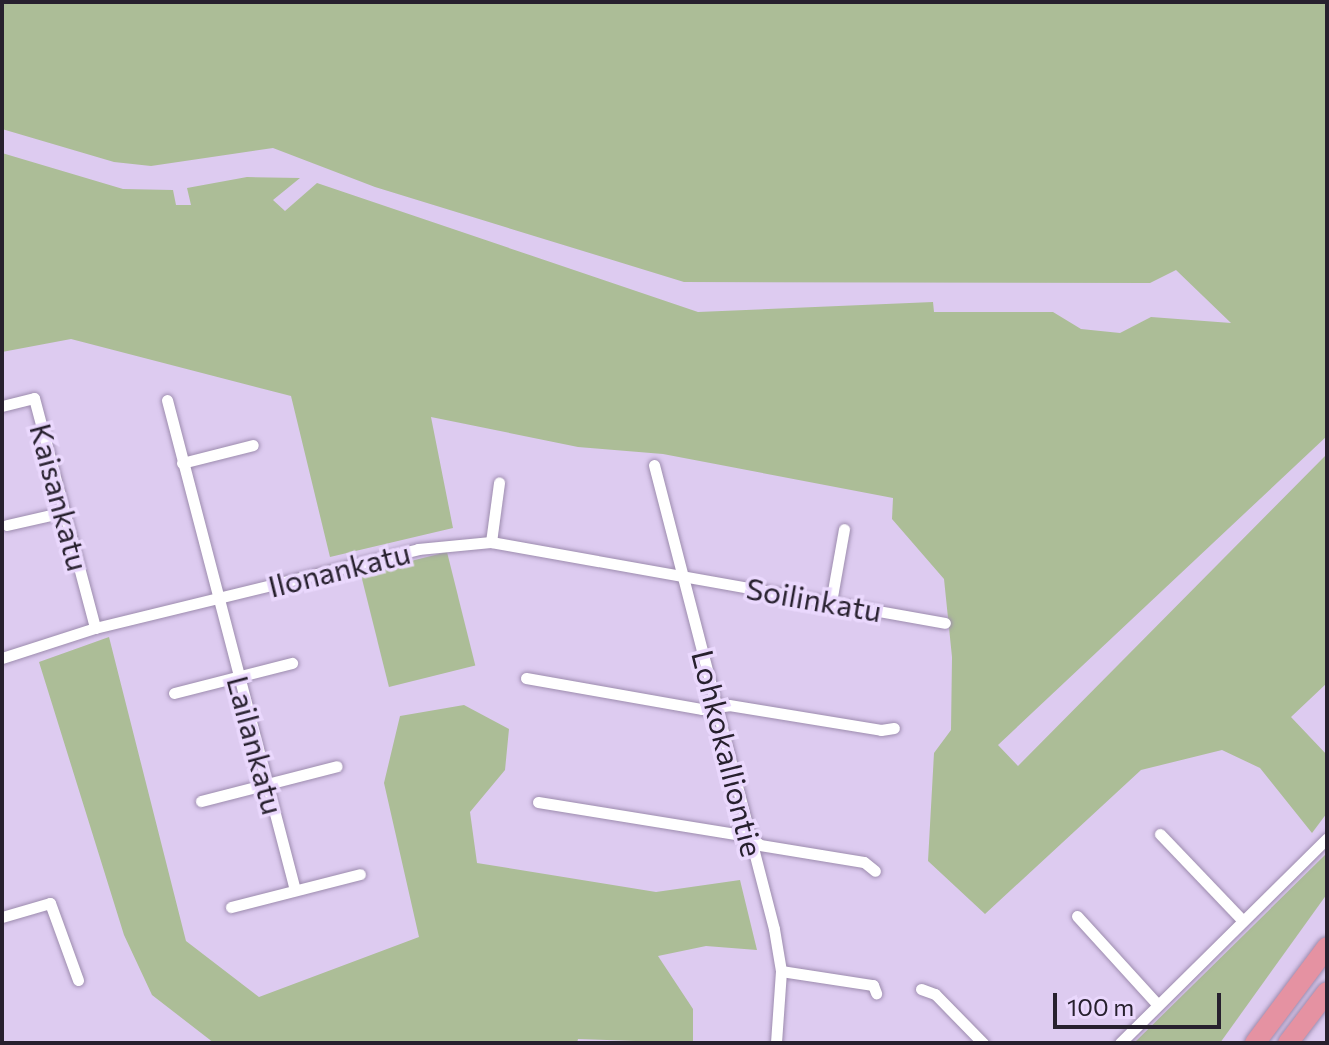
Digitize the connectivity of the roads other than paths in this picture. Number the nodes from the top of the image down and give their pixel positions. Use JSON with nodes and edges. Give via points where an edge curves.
{"nodes":[{"id":1,"x":167,"y":400,"type":"dead end"},
{"id":2,"x":2,"y":406,"type":"edge"},
{"id":3,"x":253,"y":445,"type":"dead end"},
{"id":4,"x":182,"y":463,"type":"junction"},
{"id":5,"x":654,"y":465,"type":"dead end"},
{"id":6,"x":499,"y":483,"type":"dead end"},
{"id":7,"x":64,"y":512,"type":"junction"},
{"id":8,"x":7,"y":525,"type":"dead end"},
{"id":9,"x":844,"y":529,"type":"dead end"},
{"id":10,"x":491,"y":542,"type":"junction"},
{"id":11,"x":682,"y":576,"type":"junction"},
{"id":12,"x":218,"y":599,"type":"junction"},
{"id":13,"x":831,"y":602,"type":"junction"},
{"id":14,"x":945,"y":623,"type":"dead end"},
{"id":15,"x":95,"y":628,"type":"junction"},
{"id":16,"x":2,"y":658,"type":"edge"},
{"id":17,"x":292,"y":663,"type":"dead end"},
{"id":18,"x":238,"y":677,"type":"junction"},
{"id":19,"x":526,"y":678,"type":"dead end"},
{"id":20,"x":174,"y":693,"type":"dead end"},
{"id":21,"x":718,"y":706,"type":"junction"},
{"id":22,"x":894,"y":728,"type":"dead end"},
{"id":23,"x":337,"y":766,"type":"dead end"},
{"id":24,"x":267,"y":784,"type":"junction"},
{"id":25,"x":201,"y":801,"type":"dead end"},
{"id":26,"x":538,"y":802,"type":"dead end"},
{"id":27,"x":1160,"y":834,"type":"dead end"},
{"id":28,"x":749,"y":836,"type":"junction"},
{"id":29,"x":1327,"y":838,"type":"edge"},
{"id":30,"x":875,"y":871,"type":"dead end"},
{"id":31,"x":360,"y":874,"type":"dead end"},
{"id":32,"x":295,"y":890,"type":"junction"},
{"id":33,"x":231,"y":907,"type":"dead end"},
{"id":34,"x":1077,"y":916,"type":"dead end"},
{"id":35,"x":2,"y":917,"type":"edge"},
{"id":36,"x":1243,"y":921,"type":"junction"},
{"id":37,"x":1327,"y":947,"type":"edge"},
{"id":38,"x":781,"y":971,"type":"junction"},
{"id":39,"x":78,"y":980,"type":"dead end"},
{"id":40,"x":921,"y":989,"type":"dead end"},
{"id":41,"x":1327,"y":992,"type":"edge"},
{"id":42,"x":876,"y":993,"type":"dead end"},
{"id":43,"x":1158,"y":1005,"type":"junction"},
{"id":44,"x":776,"y":1043,"type":"edge"},
{"id":45,"x":983,"y":1043,"type":"edge"},
{"id":46,"x":1120,"y":1043,"type":"edge"},
{"id":47,"x":1255,"y":1043,"type":"edge"},
{"id":48,"x":1288,"y":1043,"type":"edge"}],
"edges":[{"from":1,"to":4,"type":"street","name":"Lailankatu"},
{"from":2,"to":7,"type":"street","name":"Kaisankatu","via":[[34,398]]},
{"from":3,"to":4,"type":"street"},
{"from":4,"to":12,"type":"street","name":"Lailankatu"},
{"from":5,"to":11,"type":"street","name":"Lohkokalliontie"},
{"from":6,"to":10,"type":"street"},
{"from":7,"to":8,"type":"street"},
{"from":7,"to":15,"type":"street","name":"Kaisankatu"},
{"from":9,"to":13,"type":"street"},
{"from":10,"to":11,"type":"street","name":"Ilonankatu"},
{"from":10,"to":12,"type":"street","name":"Ilonankatu","via":[[418,549]]},
{"from":11,"to":13,"type":"street","name":"Soilinkatu"},
{"from":11,"to":21,"type":"street","name":"Lohkokalliontie"},
{"from":12,"to":15,"type":"street","name":"Ilonankatu"},
{"from":12,"to":18,"type":"street","name":"Lailankatu"},
{"from":13,"to":14,"type":"street","name":"Soilinkatu"},
{"from":15,"to":16,"type":"street","name":"Ilonankatu"},
{"from":17,"to":18,"type":"street"},
{"from":18,"to":20,"type":"street"},
{"from":18,"to":24,"type":"street","name":"Lailankatu"},
{"from":19,"to":21,"type":"street","via":[[702,709]]},
{"from":21,"to":22,"type":"street"},
{"from":21,"to":28,"type":"street","name":"Lohkokalliontie"},
{"from":23,"to":24,"type":"street"},
{"from":24,"to":25,"type":"street"},
{"from":24,"to":32,"type":"street","name":"Lailankatu"},
{"from":26,"to":28,"type":"street"},
{"from":27,"to":36,"type":"street"},
{"from":28,"to":30,"type":"street","via":[[760,845],[864,862]]},
{"from":28,"to":38,"type":"street","name":"Lohkokalliontie"},
{"from":29,"to":36,"type":"street"},
{"from":31,"to":32,"type":"street"},
{"from":32,"to":33,"type":"street"},
{"from":34,"to":43,"type":"street"},
{"from":35,"to":39,"type":"street","via":[[50,903]]},
{"from":36,"to":43,"type":"street"},
{"from":37,"to":47,"type":"highway"},
{"from":38,"to":42,"type":"street","via":[[873,985]]},
{"from":38,"to":44,"type":"street","name":"Lohkokalliontie"},
{"from":40,"to":45,"type":"street","via":[[935,994]]},
{"from":41,"to":48,"type":"highway"},
{"from":43,"to":46,"type":"street"}]}
